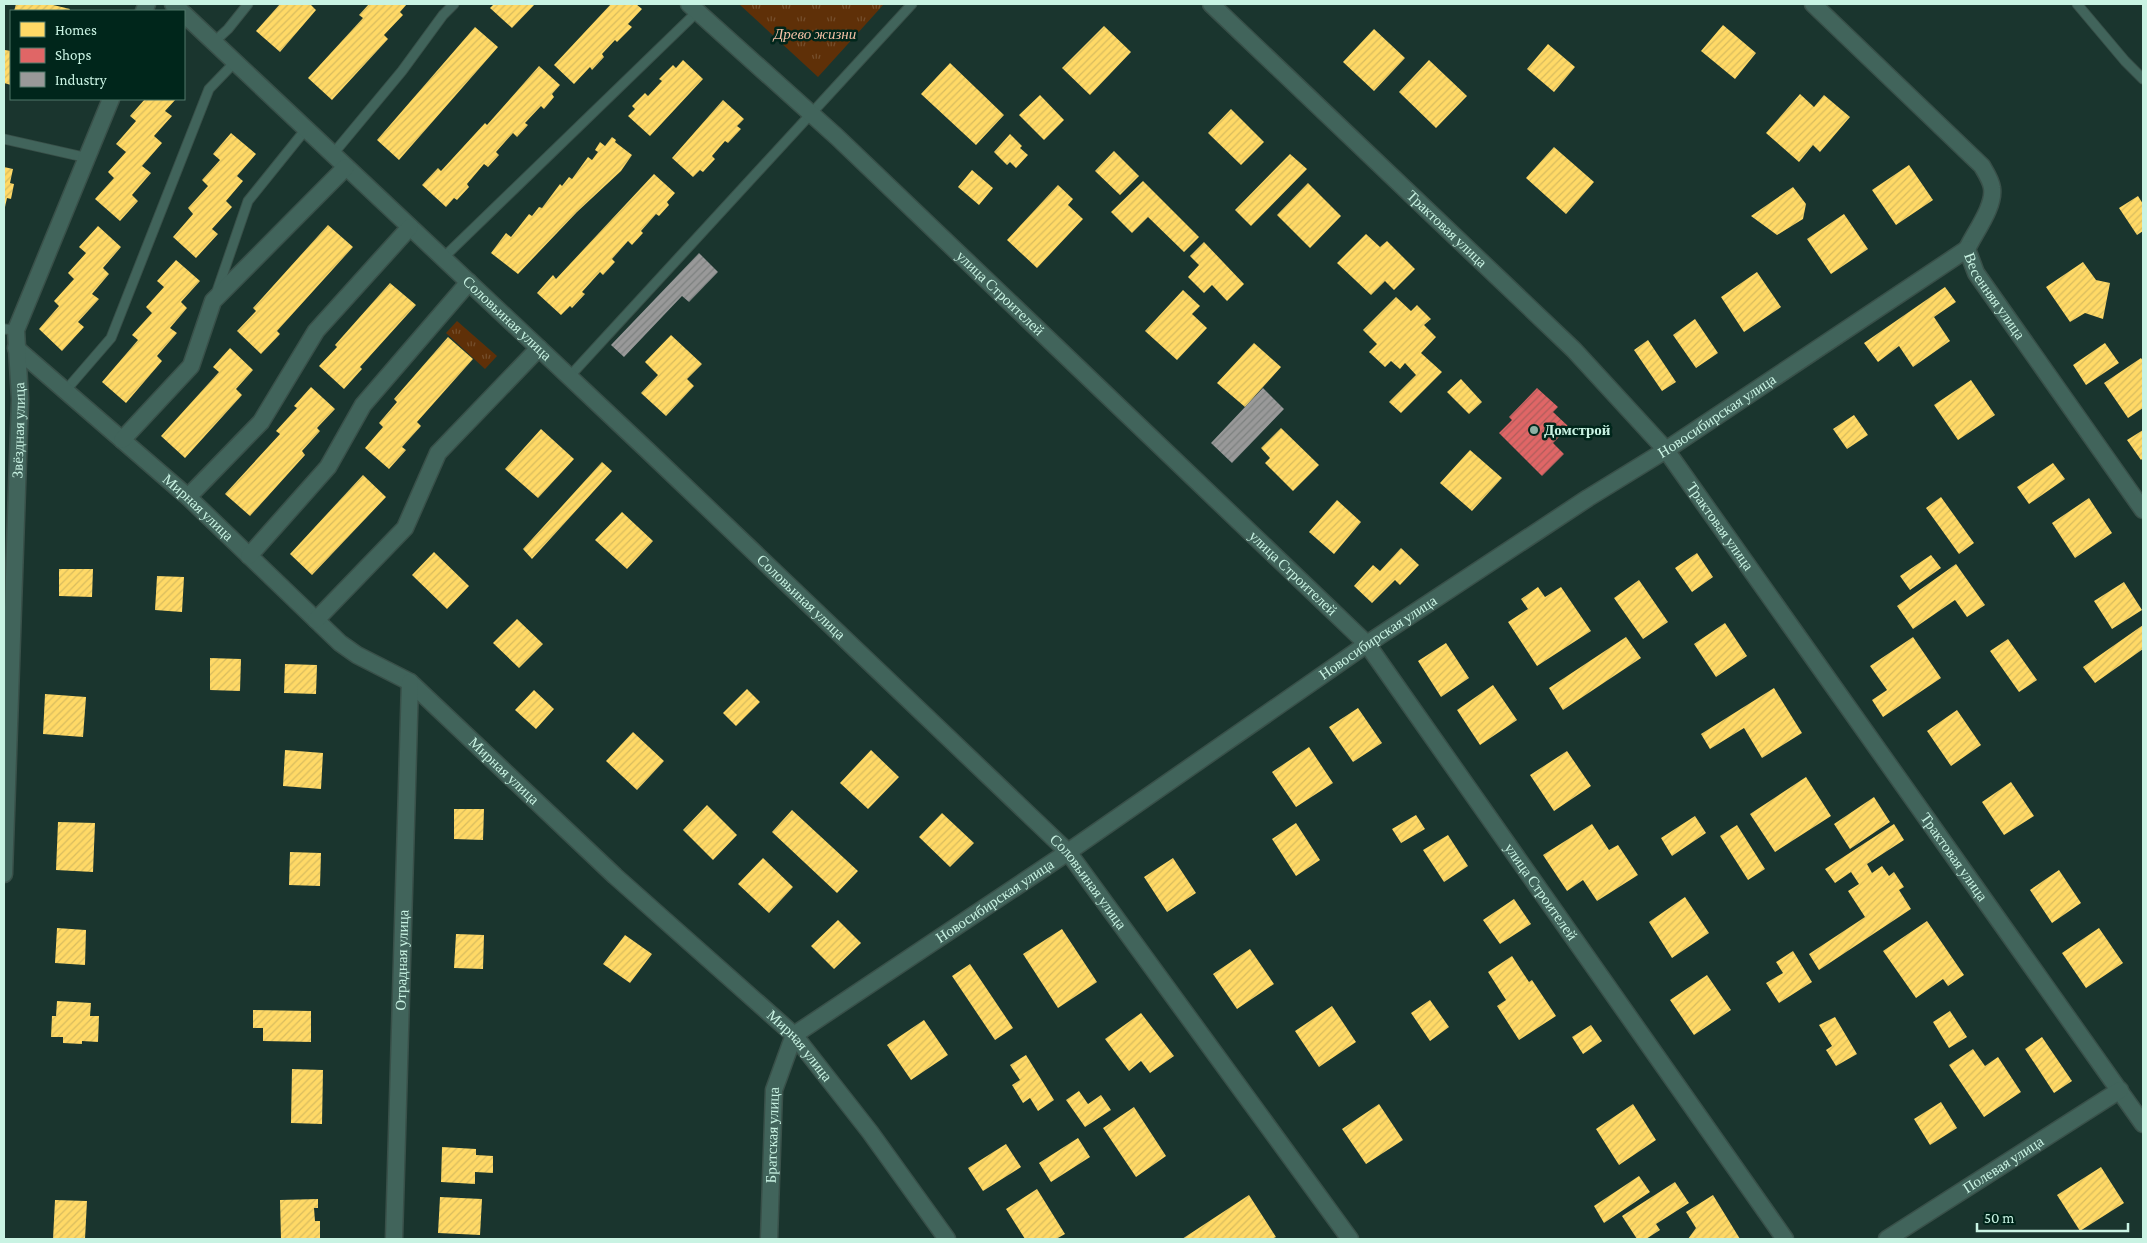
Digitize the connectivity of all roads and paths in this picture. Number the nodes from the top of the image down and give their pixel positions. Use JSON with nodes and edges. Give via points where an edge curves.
{"nodes":[{"id":1,"x":248,"y":4,"type":"edge"},
{"id":2,"x":449,"y":4,"type":"edge"},
{"id":3,"x":454,"y":4,"type":"edge"},
{"id":4,"x":912,"y":4,"type":"edge"},
{"id":5,"x":1211,"y":4,"type":"edge"},
{"id":6,"x":1813,"y":4,"type":"edge"},
{"id":7,"x":2077,"y":4,"type":"edge"},
{"id":8,"x":694,"y":8,"type":"edge"},
{"id":9,"x":185,"y":15,"type":"edge"},
{"id":10,"x":443,"y":15,"type":"junction"},
{"id":11,"x":214,"y":42,"type":"junction"},
{"id":12,"x":235,"y":62,"type":"junction"},
{"id":13,"x":2143,"y":79,"type":"edge"},
{"id":14,"x":110,"y":100,"type":"edge"},
{"id":15,"x":812,"y":114,"type":"junction"},
{"id":16,"x":306,"y":129,"type":"junction"},
{"id":17,"x":4,"y":139,"type":"edge"},
{"id":18,"x":333,"y":154,"type":"junction"},
{"id":19,"x":88,"y":158,"type":"junction"},
{"id":20,"x":346,"y":167,"type":"junction"},
{"id":21,"x":410,"y":227,"type":"junction"},
{"id":22,"x":1967,"y":249,"type":"junction"},
{"id":23,"x":443,"y":258,"type":"junction"},
{"id":24,"x":469,"y":282,"type":"junction"},
{"id":25,"x":213,"y":301,"type":"junction"},
{"id":26,"x":10,"y":330,"type":"edge"},
{"id":27,"x":16,"y":348,"type":"junction"},
{"id":28,"x":539,"y":348,"type":"junction"},
{"id":29,"x":569,"y":377,"type":"junction"},
{"id":30,"x":66,"y":390,"type":"junction"},
{"id":31,"x":122,"y":440,"type":"junction"},
{"id":32,"x":1666,"y":450,"type":"junction"},
{"id":33,"x":188,"y":497,"type":"junction"},
{"id":34,"x":2143,"y":510,"type":"edge"},
{"id":35,"x":249,"y":556,"type":"junction"},
{"id":36,"x":316,"y":620,"type":"junction"},
{"id":37,"x":1367,"y":644,"type":"junction"},
{"id":38,"x":410,"y":682,"type":"junction"},
{"id":39,"x":1068,"y":852,"type":"junction"},
{"id":40,"x":4,"y":874,"type":"edge"},
{"id":41,"x":794,"y":1035,"type":"junction"},
{"id":42,"x":2120,"y":1090,"type":"junction"},
{"id":43,"x":2143,"y":1124,"type":"edge"},
{"id":44,"x":394,"y":1239,"type":"edge"},
{"id":45,"x":770,"y":1239,"type":"edge"},
{"id":46,"x":947,"y":1239,"type":"edge"},
{"id":47,"x":1350,"y":1239,"type":"edge"},
{"id":48,"x":1785,"y":1239,"type":"edge"},
{"id":49,"x":1887,"y":1239,"type":"edge"}],
"edges":[{"from":1,"to":11,"type":"lane"},
{"from":2,"to":10,"type":"lane"},
{"from":3,"to":10,"type":"lane"},
{"from":4,"to":15,"type":"lane"},
{"from":5,"to":32,"type":"street","name":"Трактовая улица","via":[[1574,350]]},
{"from":6,"to":22,"type":"street","name":"Весенняя улица","via":[[1982,166],[1992,185],[1993,195],[1991,206]]},
{"from":7,"to":13,"type":"lane"},
{"from":8,"to":15,"type":"street","name":"улица Строителей"},
{"from":8,"to":23,"type":"lane"},
{"from":9,"to":11,"type":"street","name":"Соловьиная улица"},
{"from":10,"to":18,"type":"lane","via":[[402,71]]},
{"from":11,"to":12,"type":"street","name":"Соловьиная улица"},
{"from":12,"to":16,"type":"street","name":"Соловьиная улица"},
{"from":12,"to":30,"type":"lane","via":[[209,89],[111,338]]},
{"from":14,"to":19,"type":"street"},
{"from":15,"to":29,"type":"lane"},
{"from":15,"to":37,"type":"street","name":"улица Строителей"},
{"from":16,"to":18,"type":"street","name":"Соловьиная улица"},
{"from":16,"to":25,"type":"lane","via":[[248,201]]},
{"from":17,"to":19,"type":"lane"},
{"from":18,"to":20,"type":"street","name":"Соловьиная улица"},
{"from":19,"to":26,"type":"street"},
{"from":20,"to":21,"type":"street","name":"Соловьиная улица"},
{"from":20,"to":25,"type":"street"},
{"from":21,"to":23,"type":"street","name":"Соловьиная улица"},
{"from":21,"to":33,"type":"street","via":[[316,331],[260,422]]},
{"from":22,"to":32,"type":"street","name":"Новосибирская улица"},
{"from":22,"to":34,"type":"street","name":"Весенняя улица","via":[[1976,272]]},
{"from":23,"to":24,"type":"street","name":"Соловьиная улица"},
{"from":24,"to":28,"type":"street","name":"Соловьиная улица"},
{"from":24,"to":35,"type":"street","via":[[363,405],[328,467]]},
{"from":25,"to":31,"type":"street","via":[[192,366]]},
{"from":26,"to":27,"type":"street","name":"Звёздная улица"},
{"from":27,"to":30,"type":"street","name":"Мирная улица"},
{"from":27,"to":40,"type":"street","name":"Звёздная улица","via":[[20,399]]},
{"from":28,"to":29,"type":"street","name":"Соловьиная улица"},
{"from":28,"to":36,"type":"street","via":[[438,453],[405,528]]},
{"from":29,"to":39,"type":"street","name":"Соловьиная улица"},
{"from":30,"to":31,"type":"street","name":"Мирная улица"},
{"from":31,"to":33,"type":"street","name":"Мирная улица"},
{"from":32,"to":37,"type":"street","name":"Новосибирская улица"},
{"from":32,"to":42,"type":"street","name":"Трактовая улица"},
{"from":33,"to":35,"type":"street","name":"Мирная улица"},
{"from":35,"to":36,"type":"street","name":"Мирная улица"},
{"from":36,"to":38,"type":"street","name":"Мирная улица","via":[[357,655]]},
{"from":37,"to":39,"type":"street","name":"Новосибирская улица"},
{"from":37,"to":48,"type":"street","name":"улица Строителей"},
{"from":38,"to":41,"type":"street","name":"Мирная улица","via":[[615,876]]},
{"from":38,"to":44,"type":"street","name":"Отрадная улица"},
{"from":39,"to":41,"type":"street","name":"Новосибирская улица"},
{"from":39,"to":47,"type":"street","name":"Соловьиная улица"},
{"from":41,"to":45,"type":"street","name":"Братская улица","via":[[774,1090]]},
{"from":41,"to":46,"type":"street","name":"Мирная улица","via":[[870,1132]]},
{"from":42,"to":43,"type":"street","name":"Трактовая улица"},
{"from":42,"to":49,"type":"street","name":"Полевая улица"}]}
